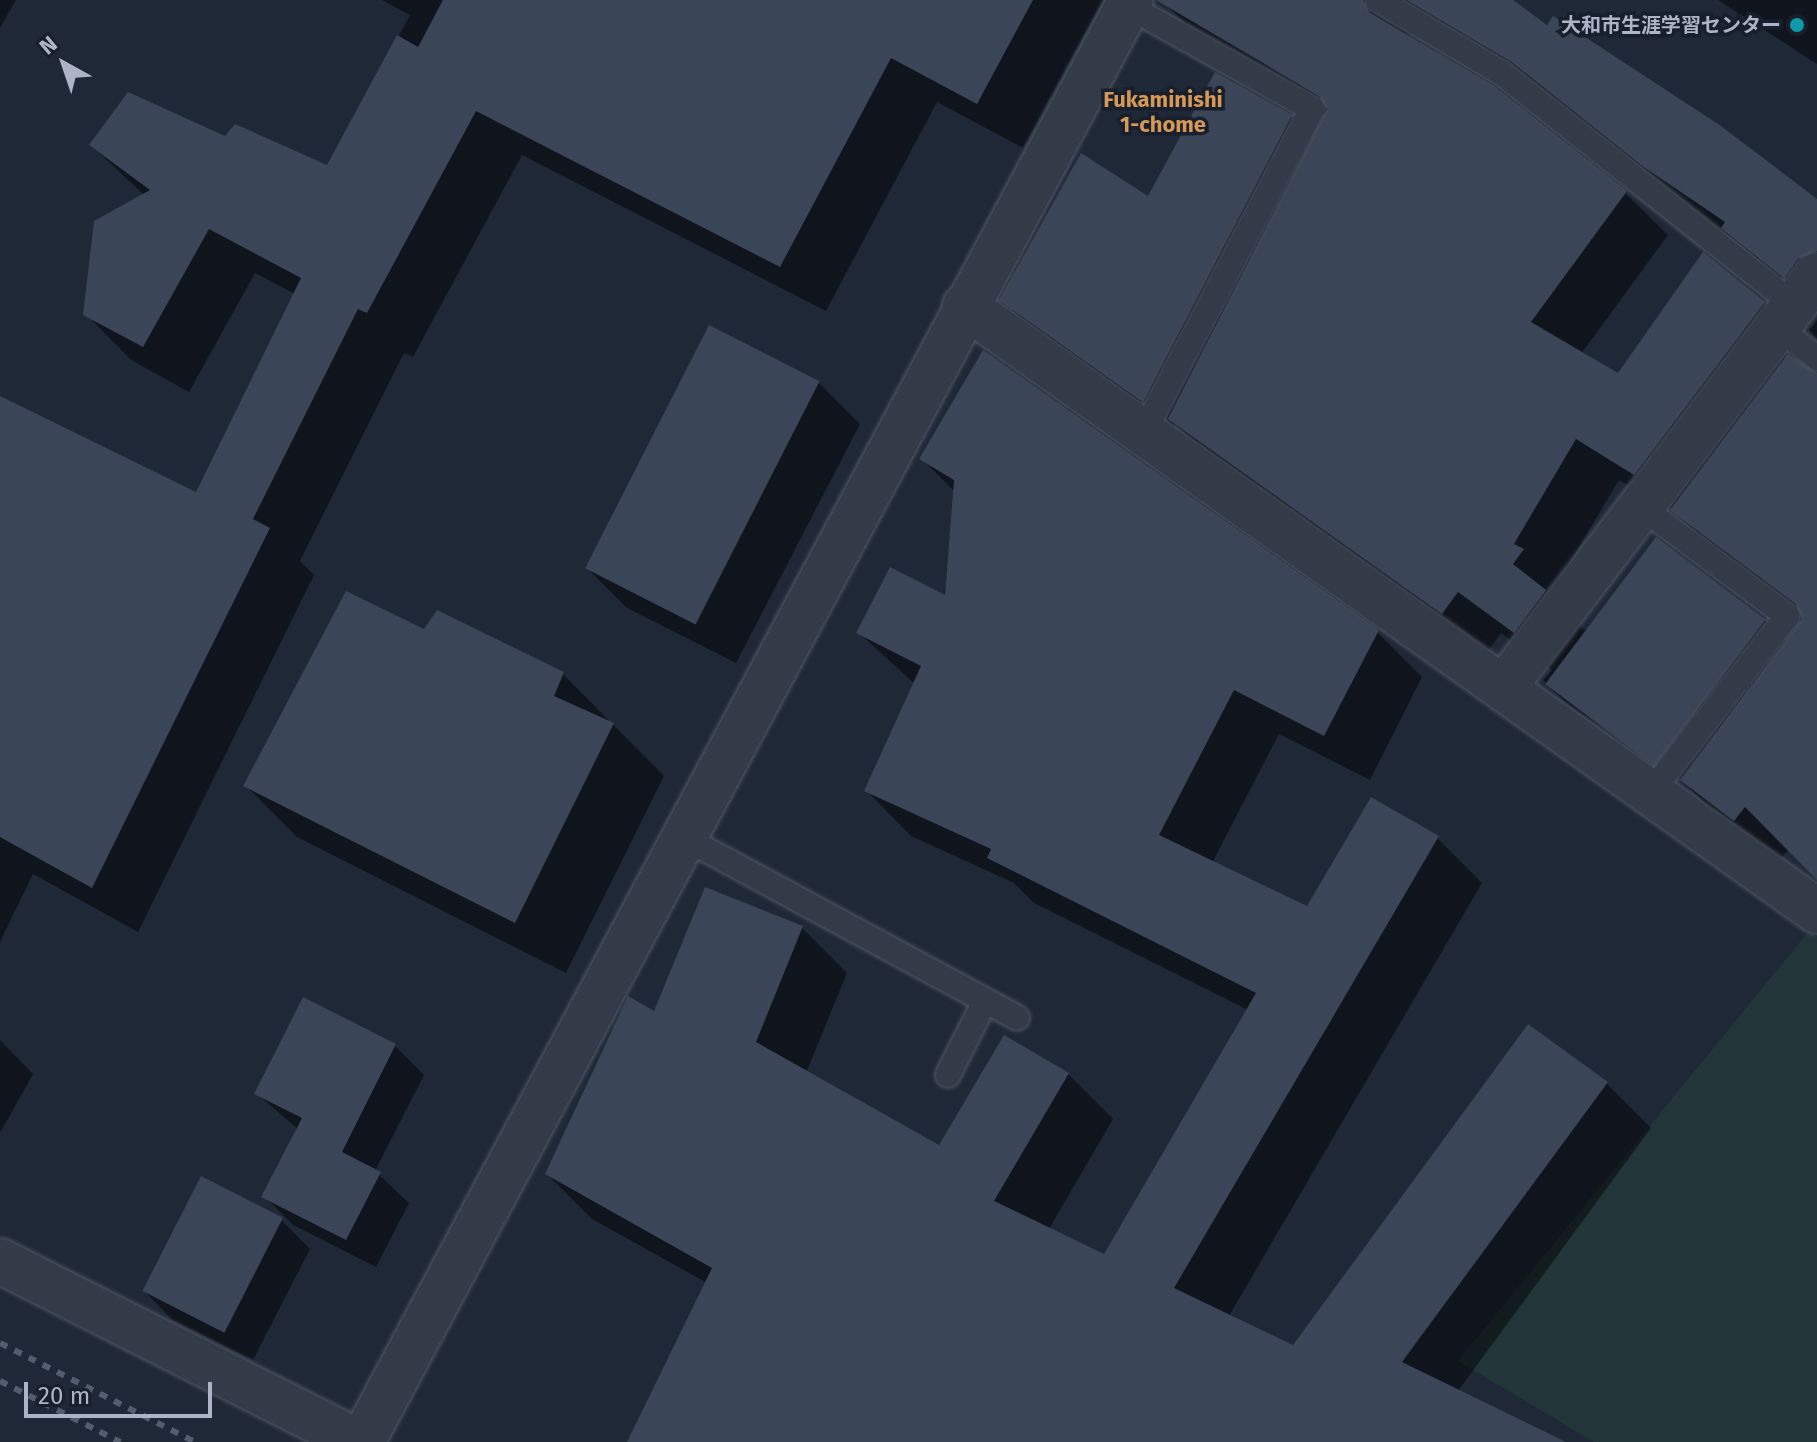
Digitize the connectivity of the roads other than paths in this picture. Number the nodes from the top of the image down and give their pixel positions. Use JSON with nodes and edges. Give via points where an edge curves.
{"nodes":[{"id":1,"x":1378,"y":0,"type":"edge"},
{"id":2,"x":1129,"y":3,"type":"edge"},
{"id":3,"x":1796,"y":302,"type":"edge"},
{"id":4,"x":965,"y":306,"type":"junction"},
{"id":5,"x":1817,"y":358,"type":"edge"},
{"id":6,"x":1144,"y":432,"type":"junction"},
{"id":7,"x":1640,"y":506,"type":"junction"},
{"id":8,"x":1504,"y":687,"type":"junction"},
{"id":9,"x":1652,"y":791,"type":"junction"},
{"id":10,"x":681,"y":836,"type":"junction"},
{"id":11,"x":1811,"y":896,"type":"edge"},
{"id":12,"x":985,"y":1001,"type":"junction"},
{"id":13,"x":1017,"y":1018,"type":"dead end"},
{"id":14,"x":948,"y":1075,"type":"dead end"},
{"id":15,"x":0,"y":1261,"type":"edge"},
{"id":16,"x":360,"y":1442,"type":"edge"}],
"edges":[{"from":1,"to":3,"type":"lane","via":[[1503,74]]},
{"from":2,"to":4,"type":"street"},
{"from":2,"to":6,"type":"lane","via":[[1312,109]]},
{"from":3,"to":5,"type":"lane"},
{"from":3,"to":7,"type":"street"},
{"from":4,"to":6,"type":"street"},
{"from":4,"to":10,"type":"street"},
{"from":6,"to":8,"type":"street"},
{"from":7,"to":8,"type":"street"},
{"from":7,"to":9,"type":"lane","via":[[1787,616]]},
{"from":8,"to":9,"type":"street"},
{"from":9,"to":11,"type":"street"},
{"from":10,"to":12,"type":"lane"},
{"from":10,"to":16,"type":"street"},
{"from":12,"to":13,"type":"lane"},
{"from":12,"to":14,"type":"lane"},
{"from":15,"to":16,"type":"street"}]}
